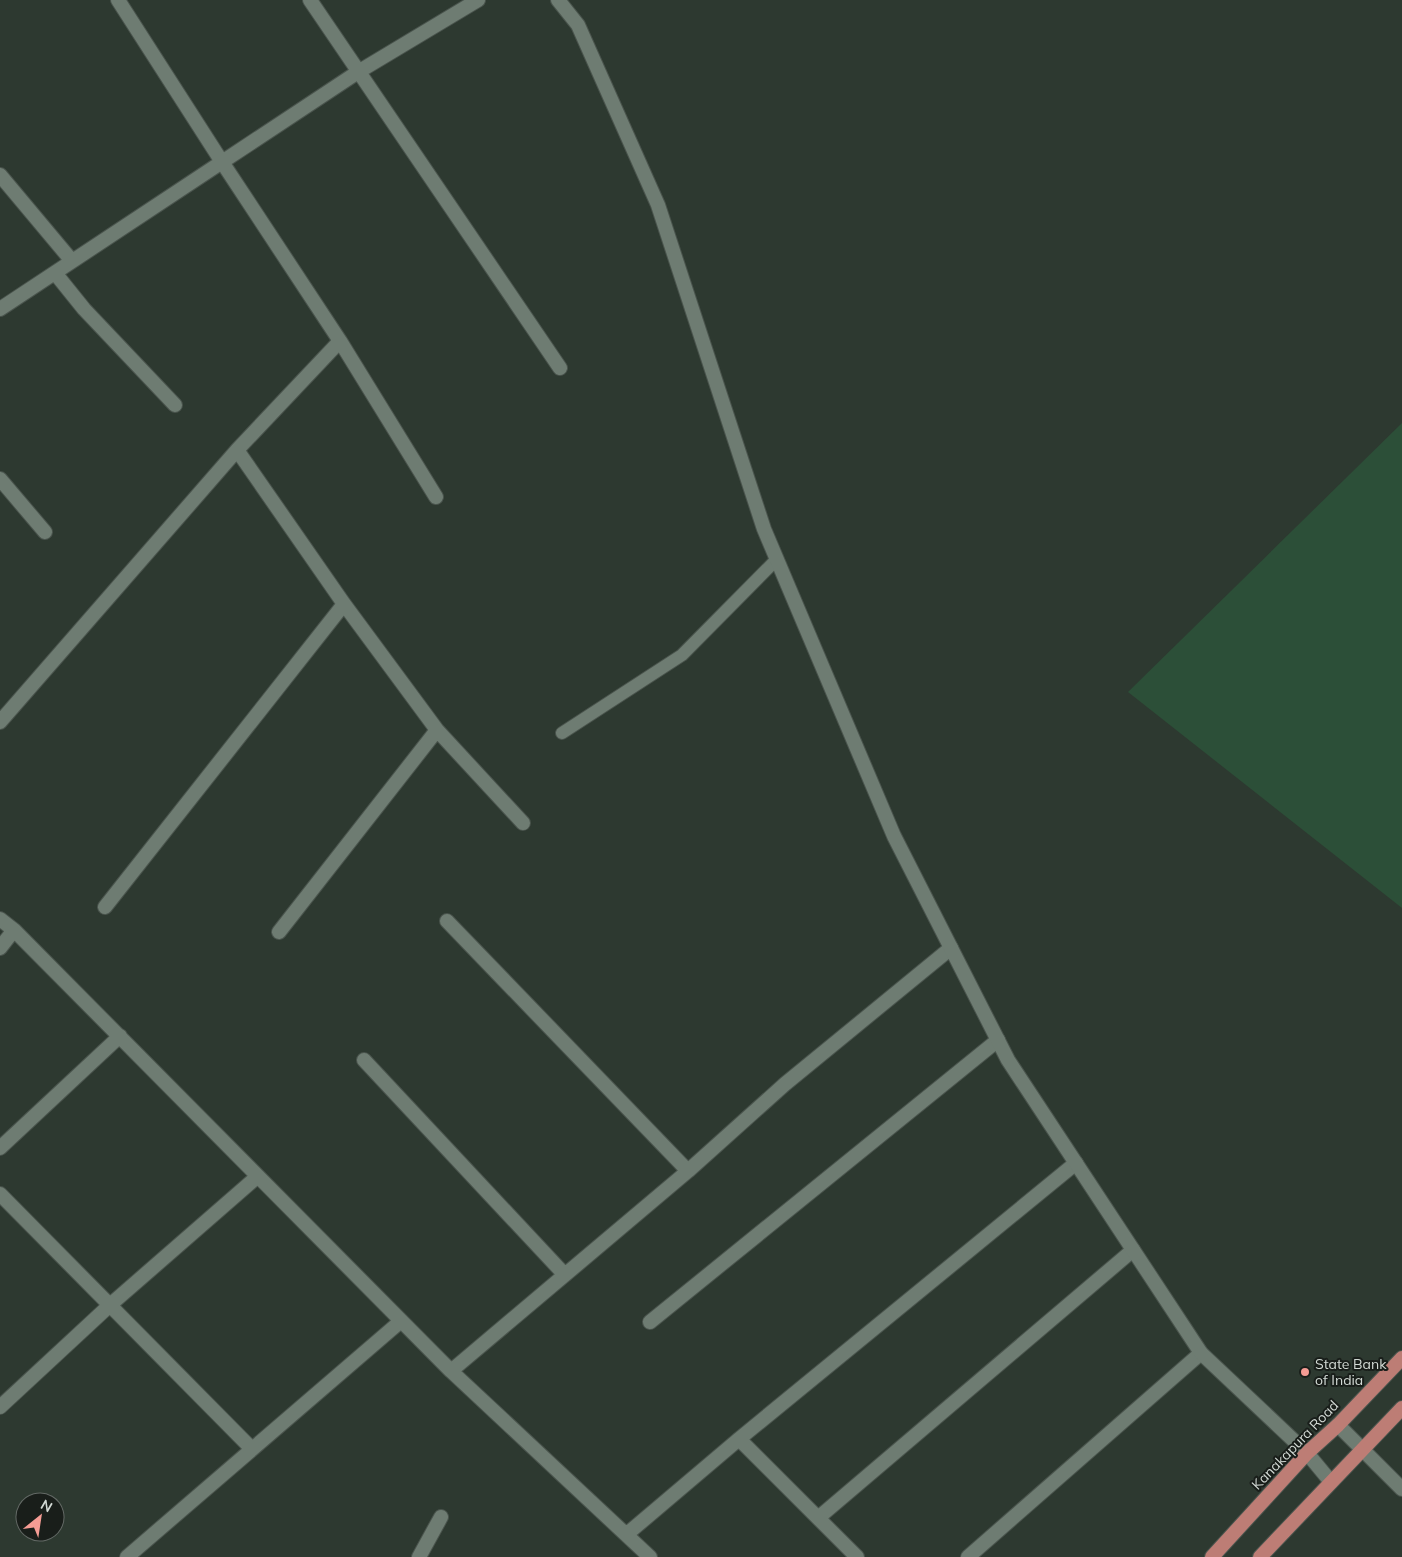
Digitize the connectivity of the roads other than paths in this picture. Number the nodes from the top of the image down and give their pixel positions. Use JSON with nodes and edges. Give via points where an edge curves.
{"nodes":[{"id":1,"x":118,"y":0,"type":"edge"},
{"id":2,"x":310,"y":0,"type":"edge"},
{"id":3,"x":478,"y":0,"type":"edge"},
{"id":4,"x":558,"y":0,"type":"edge"},
{"id":5,"x":358,"y":72,"type":"junction"},
{"id":6,"x":222,"y":162,"type":"junction"},
{"id":7,"x":0,"y":175,"type":"edge"},
{"id":8,"x":72,"y":261,"type":"junction"},
{"id":9,"x":55,"y":273,"type":"junction"},
{"id":10,"x":0,"y":309,"type":"edge"},
{"id":11,"x":340,"y":341,"type":"junction"},
{"id":12,"x":560,"y":368,"type":"dead end"},
{"id":13,"x":175,"y":405,"type":"dead end"},
{"id":14,"x":237,"y":450,"type":"junction"},
{"id":15,"x":0,"y":479,"type":"edge"},
{"id":16,"x":436,"y":497,"type":"dead end"},
{"id":17,"x":45,"y":532,"type":"dead end"},
{"id":18,"x":777,"y":559,"type":"junction"},
{"id":19,"x":344,"y":604,"type":"junction"},
{"id":20,"x":0,"y":722,"type":"edge"},
{"id":21,"x":437,"y":730,"type":"junction"},
{"id":22,"x":562,"y":733,"type":"dead end"},
{"id":23,"x":523,"y":823,"type":"dead end"},
{"id":24,"x":105,"y":907,"type":"dead end"},
{"id":25,"x":0,"y":919,"type":"edge"},
{"id":26,"x":447,"y":921,"type":"dead end"},
{"id":27,"x":14,"y":930,"type":"junction"},
{"id":28,"x":279,"y":932,"type":"dead end"},
{"id":29,"x":0,"y":948,"type":"edge"},
{"id":30,"x":951,"y":948,"type":"junction"},
{"id":31,"x":120,"y":1036,"type":"junction"},
{"id":32,"x":998,"y":1040,"type":"junction"},
{"id":33,"x":364,"y":1060,"type":"dead end"},
{"id":34,"x":0,"y":1148,"type":"edge"},
{"id":35,"x":1076,"y":1162,"type":"junction"},
{"id":36,"x":688,"y":1171,"type":"junction"},
{"id":37,"x":258,"y":1176,"type":"junction"},
{"id":38,"x":0,"y":1194,"type":"edge"},
{"id":39,"x":1134,"y":1250,"type":"junction"},
{"id":40,"x":565,"y":1275,"type":"junction"},
{"id":41,"x":110,"y":1305,"type":"junction"},
{"id":42,"x":401,"y":1321,"type":"junction"},
{"id":43,"x":650,"y":1322,"type":"dead end"},
{"id":44,"x":1201,"y":1353,"type":"junction"},
{"id":45,"x":1402,"y":1358,"type":"edge"},
{"id":46,"x":451,"y":1371,"type":"junction"},
{"id":47,"x":0,"y":1407,"type":"edge"},
{"id":48,"x":1402,"y":1408,"type":"edge"},
{"id":49,"x":1338,"y":1425,"type":"junction"},
{"id":50,"x":739,"y":1439,"type":"junction"},
{"id":51,"x":252,"y":1449,"type":"junction"},
{"id":52,"x":1361,"y":1449,"type":"junction"},
{"id":53,"x":1307,"y":1453,"type":"junction"},
{"id":54,"x":1331,"y":1482,"type":"junction"},
{"id":55,"x":1402,"y":1489,"type":"edge"},
{"id":56,"x":440,"y":1517,"type":"dead end"},
{"id":57,"x":818,"y":1518,"type":"junction"},
{"id":58,"x":627,"y":1534,"type":"junction"},
{"id":59,"x":127,"y":1557,"type":"edge"},
{"id":60,"x":419,"y":1557,"type":"edge"},
{"id":61,"x":650,"y":1557,"type":"edge"},
{"id":62,"x":857,"y":1557,"type":"edge"},
{"id":63,"x":968,"y":1557,"type":"edge"},
{"id":64,"x":1212,"y":1557,"type":"edge"},
{"id":65,"x":1260,"y":1557,"type":"edge"}],
"edges":[{"from":1,"to":6,"type":"street"},
{"from":2,"to":5,"type":"street"},
{"from":3,"to":5,"type":"street"},
{"from":4,"to":18,"type":"street","via":[[578,25],[658,205],[764,529]]},
{"from":5,"to":6,"type":"street"},
{"from":5,"to":12,"type":"street"},
{"from":6,"to":8,"type":"street"},
{"from":6,"to":11,"type":"street"},
{"from":7,"to":8,"type":"street"},
{"from":8,"to":9,"type":"street"},
{"from":9,"to":10,"type":"street"},
{"from":9,"to":13,"type":"street","via":[[84,310]]},
{"from":11,"to":14,"type":"street"},
{"from":11,"to":16,"type":"street"},
{"from":14,"to":19,"type":"street"},
{"from":14,"to":20,"type":"street"},
{"from":15,"to":17,"type":"street"},
{"from":18,"to":22,"type":"lane","via":[[682,655]]},
{"from":18,"to":30,"type":"street","via":[[894,836]]},
{"from":19,"to":21,"type":"street"},
{"from":19,"to":24,"type":"street"},
{"from":21,"to":23,"type":"street"},
{"from":21,"to":28,"type":"street"},
{"from":25,"to":27,"type":"street"},
{"from":26,"to":36,"type":"street"},
{"from":27,"to":29,"type":"street"},
{"from":27,"to":31,"type":"street"},
{"from":30,"to":32,"type":"street"},
{"from":30,"to":36,"type":"street","via":[[784,1084]]},
{"from":31,"to":34,"type":"street"},
{"from":31,"to":37,"type":"street"},
{"from":32,"to":35,"type":"street"},
{"from":32,"to":43,"type":"street"},
{"from":33,"to":40,"type":"street"},
{"from":35,"to":39,"type":"street"},
{"from":35,"to":50,"type":"street"},
{"from":36,"to":40,"type":"street"},
{"from":37,"to":41,"type":"street"},
{"from":37,"to":42,"type":"street"},
{"from":38,"to":41,"type":"street"},
{"from":39,"to":44,"type":"street"},
{"from":39,"to":57,"type":"street"},
{"from":40,"to":46,"type":"street"},
{"from":41,"to":47,"type":"street"},
{"from":41,"to":51,"type":"street"},
{"from":42,"to":46,"type":"street"},
{"from":42,"to":51,"type":"street"},
{"from":44,"to":53,"type":"street"},
{"from":44,"to":63,"type":"street"},
{"from":45,"to":49,"type":"highway","name":"Kanakapura Road"},
{"from":46,"to":58,"type":"street"},
{"from":48,"to":52,"type":"highway"},
{"from":49,"to":52,"type":"street"},
{"from":49,"to":53,"type":"highway","name":"Kanakapura Road"},
{"from":50,"to":57,"type":"street"},
{"from":50,"to":58,"type":"street"},
{"from":51,"to":59,"type":"street"},
{"from":52,"to":54,"type":"highway"},
{"from":52,"to":55,"type":"street"},
{"from":53,"to":54,"type":"street"},
{"from":53,"to":64,"type":"highway","name":"Kanakapura Road"},
{"from":54,"to":65,"type":"highway"},
{"from":56,"to":60,"type":"street"},
{"from":57,"to":62,"type":"street"},
{"from":58,"to":61,"type":"street"}]}
